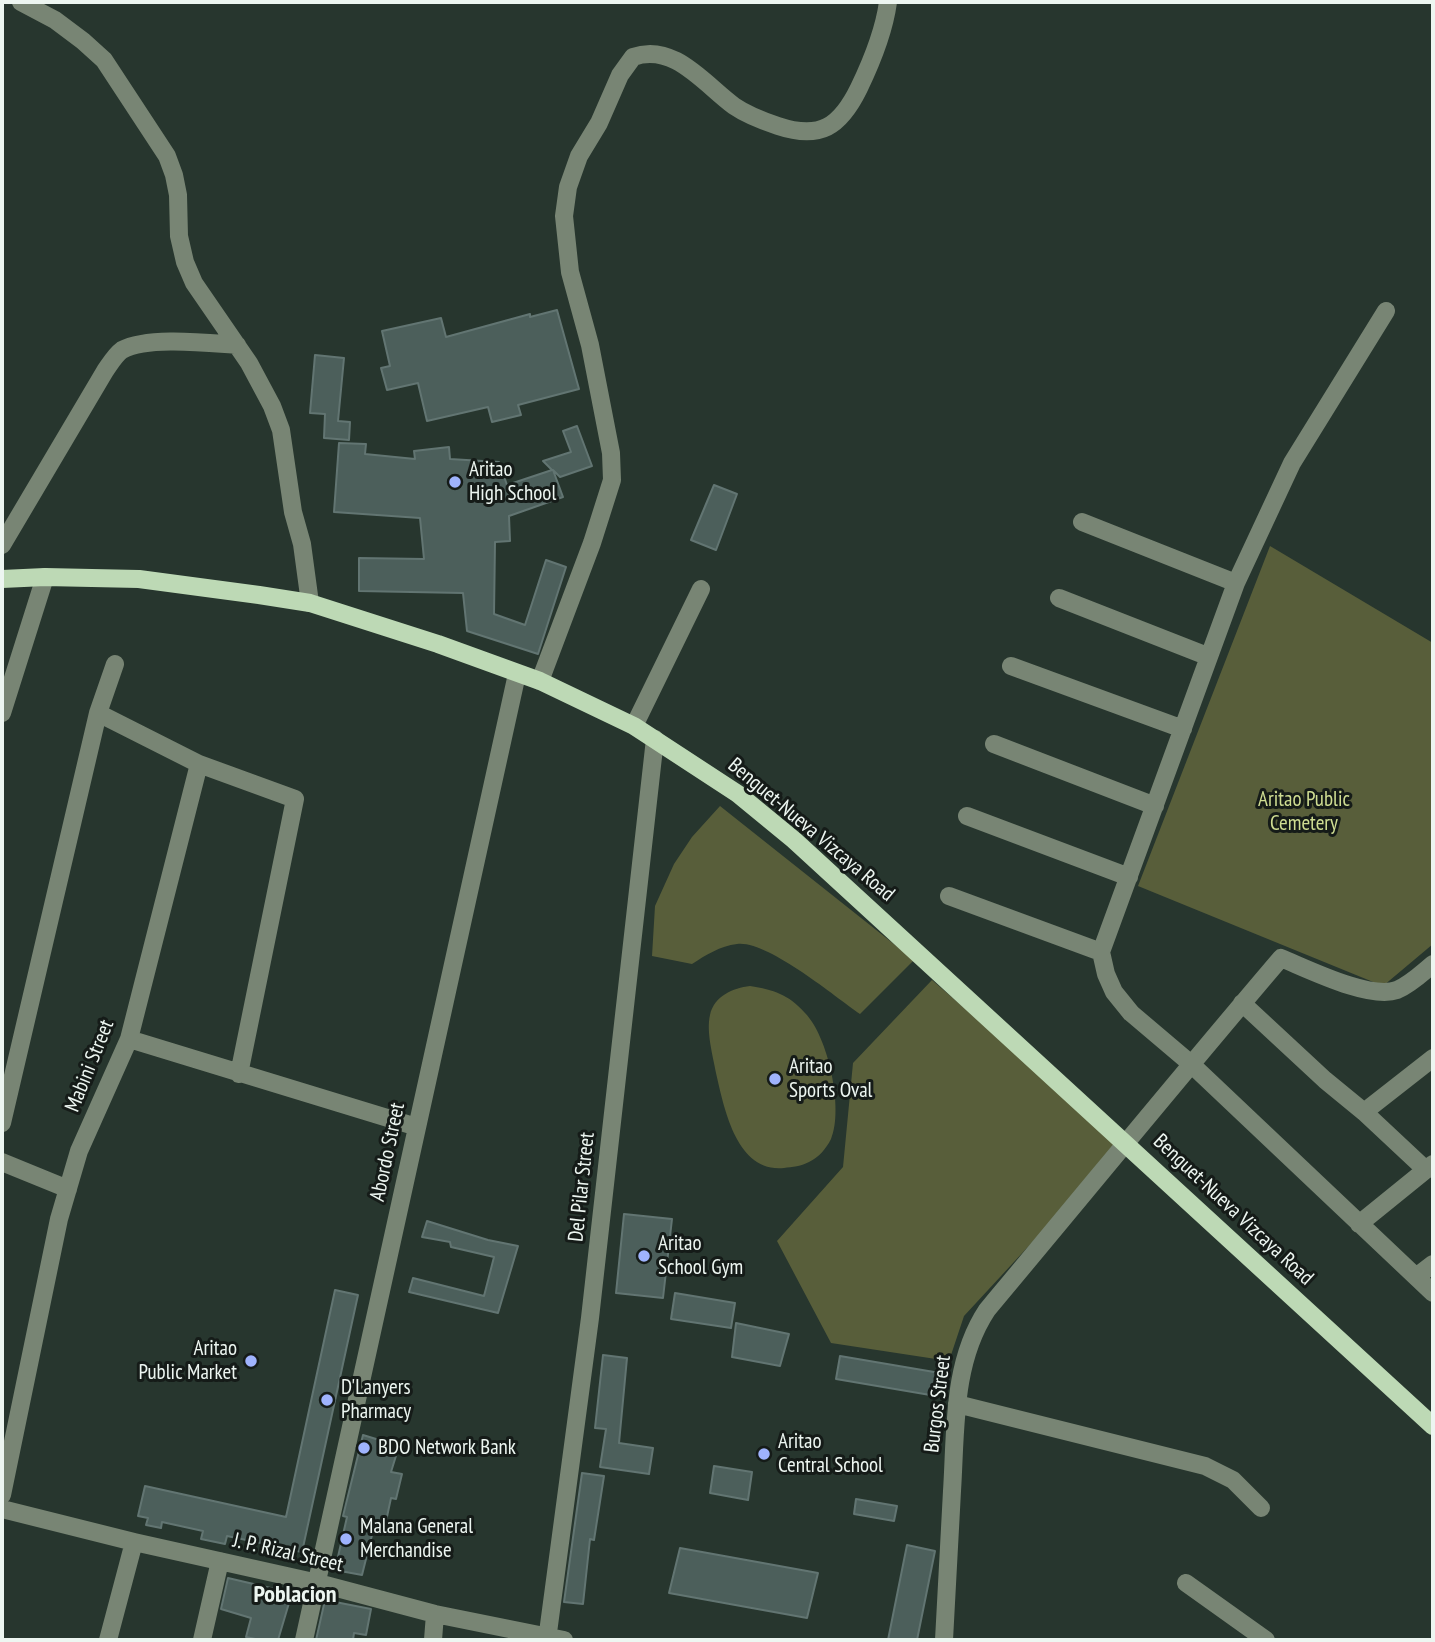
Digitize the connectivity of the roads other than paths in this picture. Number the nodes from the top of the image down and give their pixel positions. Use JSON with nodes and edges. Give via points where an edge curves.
{"nodes":[{"id":1,"x":20,"y":2,"type":"edge"},
{"id":2,"x":888,"y":2,"type":"edge"},
{"id":3,"x":1385,"y":311,"type":"dead end"},
{"id":4,"x":237,"y":345,"type":"junction"},
{"id":5,"x":1082,"y":522,"type":"dead end"},
{"id":6,"x":2,"y":545,"type":"edge"},
{"id":7,"x":5,"y":576,"type":"edge"},
{"id":8,"x":45,"y":577,"type":"junction"},
{"id":9,"x":1236,"y":583,"type":"junction"},
{"id":10,"x":701,"y":589,"type":"dead end"},
{"id":11,"x":1059,"y":598,"type":"dead end"},
{"id":12,"x":310,"y":603,"type":"junction"},
{"id":13,"x":1208,"y":656,"type":"junction"},
{"id":14,"x":115,"y":663,"type":"dead end"},
{"id":15,"x":1011,"y":666,"type":"dead end"},
{"id":16,"x":517,"y":674,"type":"junction"},
{"id":17,"x":540,"y":681,"type":"junction"},
{"id":18,"x":2,"y":713,"type":"edge"},
{"id":19,"x":98,"y":713,"type":"junction"},
{"id":20,"x":634,"y":726,"type":"junction"},
{"id":21,"x":1183,"y":729,"type":"junction"},
{"id":22,"x":655,"y":738,"type":"junction"},
{"id":23,"x":994,"y":744,"type":"dead end"},
{"id":24,"x":199,"y":764,"type":"junction"},
{"id":25,"x":1156,"y":806,"type":"junction"},
{"id":26,"x":967,"y":816,"type":"dead end"},
{"id":27,"x":1129,"y":877,"type":"junction"},
{"id":28,"x":949,"y":896,"type":"dead end"},
{"id":29,"x":1101,"y":952,"type":"junction"},
{"id":30,"x":1433,"y":964,"type":"edge"},
{"id":31,"x":1242,"y":1003,"type":"junction"},
{"id":32,"x":129,"y":1039,"type":"junction"},
{"id":33,"x":1433,"y":1058,"type":"edge"},
{"id":34,"x":1190,"y":1063,"type":"junction"},
{"id":35,"x":239,"y":1074,"type":"junction"},
{"id":36,"x":1364,"y":1112,"type":"junction"},
{"id":37,"x":2,"y":1123,"type":"edge"},
{"id":38,"x":417,"y":1127,"type":"junction"},
{"id":39,"x":1127,"y":1143,"type":"junction"},
{"id":40,"x":2,"y":1162,"type":"edge"},
{"id":41,"x":1429,"y":1167,"type":"edge"},
{"id":42,"x":68,"y":1189,"type":"junction"},
{"id":43,"x":1359,"y":1224,"type":"junction"},
{"id":44,"x":1433,"y":1264,"type":"edge"},
{"id":45,"x":1416,"y":1278,"type":"junction"},
{"id":46,"x":1433,"y":1293,"type":"edge"},
{"id":47,"x":957,"y":1405,"type":"junction"},
{"id":48,"x":1433,"y":1426,"type":"edge"},
{"id":49,"x":2,"y":1496,"type":"edge"},
{"id":50,"x":1261,"y":1508,"type":"dead end"},
{"id":51,"x":2,"y":1509,"type":"edge"},
{"id":52,"x":134,"y":1542,"type":"junction"},
{"id":53,"x":220,"y":1561,"type":"junction"},
{"id":54,"x":318,"y":1583,"type":"junction"},
{"id":55,"x":1186,"y":1583,"type":"dead end"},
{"id":56,"x":435,"y":1614,"type":"junction"},
{"id":57,"x":553,"y":1639,"type":"edge"},
{"id":58,"x":108,"y":1640,"type":"edge"},
{"id":59,"x":202,"y":1640,"type":"edge"},
{"id":60,"x":304,"y":1640,"type":"edge"},
{"id":61,"x":433,"y":1640,"type":"edge"},
{"id":62,"x":944,"y":1640,"type":"edge"},
{"id":63,"x":1266,"y":1640,"type":"edge"}],
"edges":[{"from":1,"to":4,"type":"street","via":[[55,20],[104,60],[167,156],[176,185],[178,236],[185,262],[194,283]]},
{"from":2,"to":17,"type":"street","via":[[873,59],[855,95],[835,122],[813,133],[786,129],[736,107],[678,61],[663,55],[633,57],[620,75],[579,156],[564,216],[570,272],[590,345],[612,480]]},
{"from":3,"to":9,"type":"street","via":[[1292,463]]},
{"from":4,"to":6,"type":"street","via":[[162,342],[123,350],[105,371]]},
{"from":4,"to":12,"type":"street","via":[[281,430]]},
{"from":5,"to":9,"type":"street"},
{"from":7,"to":8,"type":"main road","name":"Benguet-Nueva Vizcaya Road"},
{"from":8,"to":12,"type":"main road","name":"Benguet-Nueva Vizcaya Road","via":[[139,579]]},
{"from":8,"to":18,"type":"street"},
{"from":9,"to":13,"type":"street"},
{"from":10,"to":20,"type":"street"},
{"from":11,"to":13,"type":"street"},
{"from":12,"to":16,"type":"main road","name":"Benguet-Nueva Vizcaya Road"},
{"from":13,"to":21,"type":"street"},
{"from":14,"to":19,"type":"street"},
{"from":15,"to":21,"type":"street"},
{"from":16,"to":17,"type":"main road","name":"Benguet-Nueva Vizcaya Road"},
{"from":16,"to":38,"type":"street","name":"Abordo Street"},
{"from":17,"to":20,"type":"main road","name":"Benguet-Nueva Vizcaya Road"},
{"from":19,"to":24,"type":"street"},
{"from":19,"to":37,"type":"street"},
{"from":20,"to":22,"type":"main road","name":"Benguet-Nueva Vizcaya Road"},
{"from":21,"to":25,"type":"street"},
{"from":22,"to":39,"type":"main road","name":"Benguet-Nueva Vizcaya Road","via":[[738,794],[794,840]]},
{"from":22,"to":57,"type":"street","name":"Del Pilar Street"},
{"from":23,"to":25,"type":"street"},
{"from":24,"to":32,"type":"street","name":"Mabini Street"},
{"from":24,"to":35,"type":"street","via":[[295,799]]},
{"from":25,"to":27,"type":"street"},
{"from":26,"to":27,"type":"street"},
{"from":27,"to":29,"type":"street"},
{"from":28,"to":29,"type":"street"},
{"from":29,"to":34,"type":"street","via":[[1114,992],[1130,1013]]},
{"from":30,"to":31,"type":"street","name":"Burgos Street","via":[[1396,990],[1374,992],[1280,958]]},
{"from":31,"to":34,"type":"street","name":"Burgos Street"},
{"from":31,"to":36,"type":"street"},
{"from":32,"to":35,"type":"street"},
{"from":32,"to":42,"type":"street","name":"Mabini Street","via":[[79,1151]]},
{"from":33,"to":36,"type":"street"},
{"from":34,"to":39,"type":"street","name":"Burgos Street"},
{"from":34,"to":43,"type":"street"},
{"from":35,"to":38,"type":"street"},
{"from":36,"to":41,"type":"street"},
{"from":38,"to":54,"type":"street","name":"Abordo Street"},
{"from":39,"to":47,"type":"street","name":"Burgos Street","via":[[982,1318],[968,1347]]},
{"from":39,"to":48,"type":"main road","name":"Benguet-Nueva Vizcaya Road"},
{"from":40,"to":42,"type":"street"},
{"from":41,"to":43,"type":"street"},
{"from":42,"to":49,"type":"street","name":"Mabini Street"},
{"from":43,"to":45,"type":"street"},
{"from":44,"to":45,"type":"street"},
{"from":45,"to":46,"type":"street"},
{"from":47,"to":50,"type":"street","via":[[1205,1466],[1233,1480]]},
{"from":47,"to":62,"type":"street","name":"Burgos Street"},
{"from":51,"to":52,"type":"street","name":"J. P. Rizal Street"},
{"from":52,"to":53,"type":"street","name":"J. P. Rizal Street"},
{"from":52,"to":58,"type":"street"},
{"from":53,"to":54,"type":"street","name":"J. P. Rizal Street"},
{"from":53,"to":59,"type":"street"},
{"from":54,"to":56,"type":"street","name":"J. P. Rizal Street"},
{"from":54,"to":60,"type":"street","name":"Abordo Street"},
{"from":55,"to":63,"type":"street"},
{"from":56,"to":57,"type":"street","name":"J. P. Rizal Street"},
{"from":56,"to":61,"type":"street"}]}
